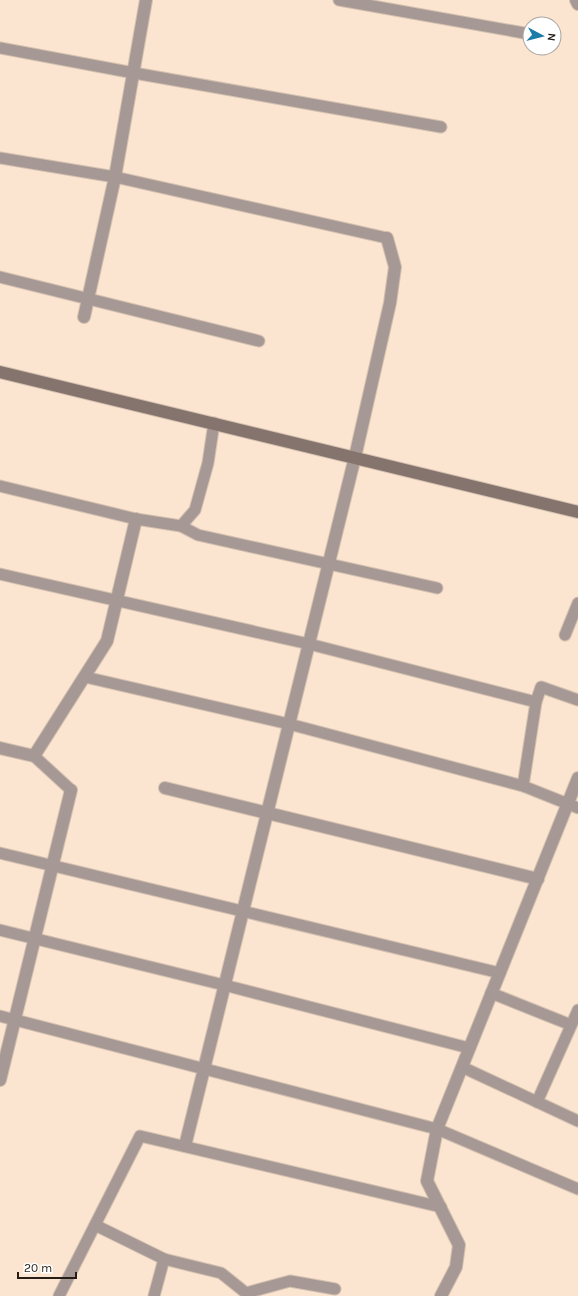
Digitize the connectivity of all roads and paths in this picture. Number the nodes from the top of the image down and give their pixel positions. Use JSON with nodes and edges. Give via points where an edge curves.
{"nodes":[{"id":1,"x":146,"y":0,"type":"edge"},
{"id":2,"x":339,"y":0,"type":"edge"},
{"id":3,"x":576,"y":0,"type":"edge"},
{"id":4,"x":578,"y":4,"type":"edge"},
{"id":5,"x":522,"y":33,"type":"edge"},
{"id":6,"x":0,"y":48,"type":"edge"},
{"id":7,"x":134,"y":73,"type":"junction"},
{"id":8,"x":441,"y":126,"type":"dead end"},
{"id":9,"x":0,"y":158,"type":"edge"},
{"id":10,"x":116,"y":177,"type":"junction"},
{"id":11,"x":387,"y":238,"type":"joint"},
{"id":12,"x":0,"y":277,"type":"edge"},
{"id":13,"x":88,"y":299,"type":"junction"},
{"id":14,"x":84,"y":317,"type":"dead end"},
{"id":15,"x":259,"y":341,"type":"dead end"},
{"id":16,"x":0,"y":372,"type":"edge"},
{"id":17,"x":214,"y":423,"type":"junction"},
{"id":18,"x":355,"y":458,"type":"junction"},
{"id":19,"x":0,"y":486,"type":"edge"},
{"id":20,"x":578,"y":512,"type":"edge"},
{"id":21,"x":136,"y":519,"type":"junction"},
{"id":22,"x":180,"y":526,"type":"junction"},
{"id":23,"x":328,"y":564,"type":"junction"},
{"id":24,"x":0,"y":574,"type":"edge"},
{"id":25,"x":436,"y":588,"type":"dead end"},
{"id":26,"x":117,"y":600,"type":"junction"},
{"id":27,"x":578,"y":603,"type":"edge"},
{"id":28,"x":565,"y":635,"type":"dead end"},
{"id":29,"x":308,"y":644,"type":"junction"},
{"id":30,"x":84,"y":677,"type":"junction"},
{"id":31,"x":578,"y":700,"type":"edge"},
{"id":32,"x":536,"y":702,"type":"junction"},
{"id":33,"x":289,"y":724,"type":"junction"},
{"id":34,"x":0,"y":748,"type":"edge"},
{"id":35,"x":34,"y":756,"type":"junction"},
{"id":36,"x":578,"y":778,"type":"edge"},
{"id":37,"x":523,"y":786,"type":"junction"},
{"id":38,"x":165,"y":788,"type":"dead end"},
{"id":39,"x":71,"y":790,"type":"joint"},
{"id":40,"x":573,"y":806,"type":"edge"},
{"id":41,"x":267,"y":813,"type":"junction"},
{"id":42,"x":0,"y":853,"type":"edge"},
{"id":43,"x":53,"y":866,"type":"junction"},
{"id":44,"x":538,"y":879,"type":"junction"},
{"id":45,"x":243,"y":911,"type":"junction"},
{"id":46,"x":0,"y":930,"type":"edge"},
{"id":47,"x":35,"y":939,"type":"junction"},
{"id":48,"x":500,"y":973,"type":"junction"},
{"id":49,"x":224,"y":985,"type":"junction"},
{"id":50,"x":491,"y":993,"type":"junction"},
{"id":51,"x":578,"y":1010,"type":"edge"},
{"id":52,"x":0,"y":1016,"type":"edge"},
{"id":53,"x":15,"y":1019,"type":"junction"},
{"id":54,"x":571,"y":1025,"type":"junction"},
{"id":55,"x":470,"y":1048,"type":"junction"},
{"id":56,"x":462,"y":1067,"type":"junction"},
{"id":57,"x":204,"y":1068,"type":"junction"},
{"id":58,"x":0,"y":1080,"type":"edge"},
{"id":59,"x":537,"y":1102,"type":"junction"},
{"id":60,"x":578,"y":1121,"type":"edge"},
{"id":61,"x":437,"y":1129,"type":"junction"},
{"id":62,"x":185,"y":1146,"type":"junction"},
{"id":63,"x":578,"y":1189,"type":"edge"},
{"id":64,"x":441,"y":1207,"type":"junction"},
{"id":65,"x":95,"y":1225,"type":"junction"},
{"id":66,"x":164,"y":1259,"type":"junction"},
{"id":67,"x":335,"y":1289,"type":"dead end"},
{"id":68,"x":59,"y":1296,"type":"edge"},
{"id":69,"x":154,"y":1296,"type":"edge"},
{"id":70,"x":441,"y":1296,"type":"edge"}],
"edges":[{"from":1,"to":7,"type":"street"},
{"from":2,"to":5,"type":"lane"},
{"from":3,"to":4,"type":"street"},
{"from":6,"to":7,"type":"lane"},
{"from":7,"to":8,"type":"lane"},
{"from":7,"to":10,"type":"street"},
{"from":9,"to":10,"type":"lane"},
{"from":10,"to":11,"type":"lane"},
{"from":10,"to":13,"type":"street"},
{"from":11,"to":18,"type":"street","via":[[395,267],[390,303]]},
{"from":12,"to":13,"type":"lane"},
{"from":13,"to":14,"type":"street"},
{"from":13,"to":15,"type":"lane"},
{"from":16,"to":17,"type":"street"},
{"from":17,"to":18,"type":"street"},
{"from":17,"to":22,"type":"lane","via":[[208,463],[195,510]]},
{"from":18,"to":20,"type":"street"},
{"from":18,"to":23,"type":"street"},
{"from":19,"to":21,"type":"lane"},
{"from":21,"to":22,"type":"lane"},
{"from":21,"to":26,"type":"street"},
{"from":22,"to":23,"type":"lane","via":[[198,535]]},
{"from":23,"to":25,"type":"lane"},
{"from":23,"to":29,"type":"street"},
{"from":24,"to":26,"type":"lane"},
{"from":26,"to":29,"type":"lane"},
{"from":26,"to":30,"type":"street","via":[[107,641]]},
{"from":27,"to":28,"type":"lane"},
{"from":29,"to":32,"type":"lane"},
{"from":29,"to":33,"type":"street"},
{"from":30,"to":33,"type":"lane"},
{"from":30,"to":35,"type":"street"},
{"from":31,"to":32,"type":"lane","via":[[541,688]]},
{"from":32,"to":37,"type":"lane"},
{"from":33,"to":37,"type":"lane"},
{"from":33,"to":41,"type":"street"},
{"from":34,"to":35,"type":"street"},
{"from":35,"to":39,"type":"lane"},
{"from":36,"to":40,"type":"street"},
{"from":37,"to":40,"type":"lane"},
{"from":38,"to":41,"type":"street"},
{"from":39,"to":43,"type":"street"},
{"from":40,"to":44,"type":"street"},
{"from":41,"to":44,"type":"street"},
{"from":41,"to":45,"type":"street"},
{"from":42,"to":43,"type":"lane"},
{"from":43,"to":45,"type":"lane"},
{"from":43,"to":47,"type":"street"},
{"from":44,"to":48,"type":"street"},
{"from":45,"to":48,"type":"lane"},
{"from":45,"to":49,"type":"street"},
{"from":46,"to":47,"type":"lane"},
{"from":47,"to":49,"type":"lane"},
{"from":47,"to":53,"type":"street"},
{"from":48,"to":50,"type":"street"},
{"from":49,"to":55,"type":"lane"},
{"from":49,"to":57,"type":"street"},
{"from":50,"to":54,"type":"lane"},
{"from":50,"to":55,"type":"street"},
{"from":51,"to":54,"type":"lane"},
{"from":52,"to":53,"type":"lane"},
{"from":53,"to":57,"type":"lane"},
{"from":53,"to":58,"type":"street"},
{"from":54,"to":59,"type":"lane"},
{"from":55,"to":56,"type":"street"},
{"from":56,"to":59,"type":"lane"},
{"from":56,"to":61,"type":"street"},
{"from":57,"to":61,"type":"lane"},
{"from":57,"to":62,"type":"street"},
{"from":59,"to":60,"type":"lane"},
{"from":61,"to":63,"type":"lane"},
{"from":61,"to":64,"type":"street","via":[[427,1181]]},
{"from":62,"to":64,"type":"lane"},
{"from":62,"to":65,"type":"lane","via":[[140,1136]]},
{"from":64,"to":70,"type":"street","via":[[459,1245],[456,1267]]},
{"from":65,"to":66,"type":"lane"},
{"from":65,"to":68,"type":"lane"},
{"from":66,"to":67,"type":"lane","via":[[221,1273],[246,1293],[290,1281]]},
{"from":66,"to":69,"type":"lane"}]}
